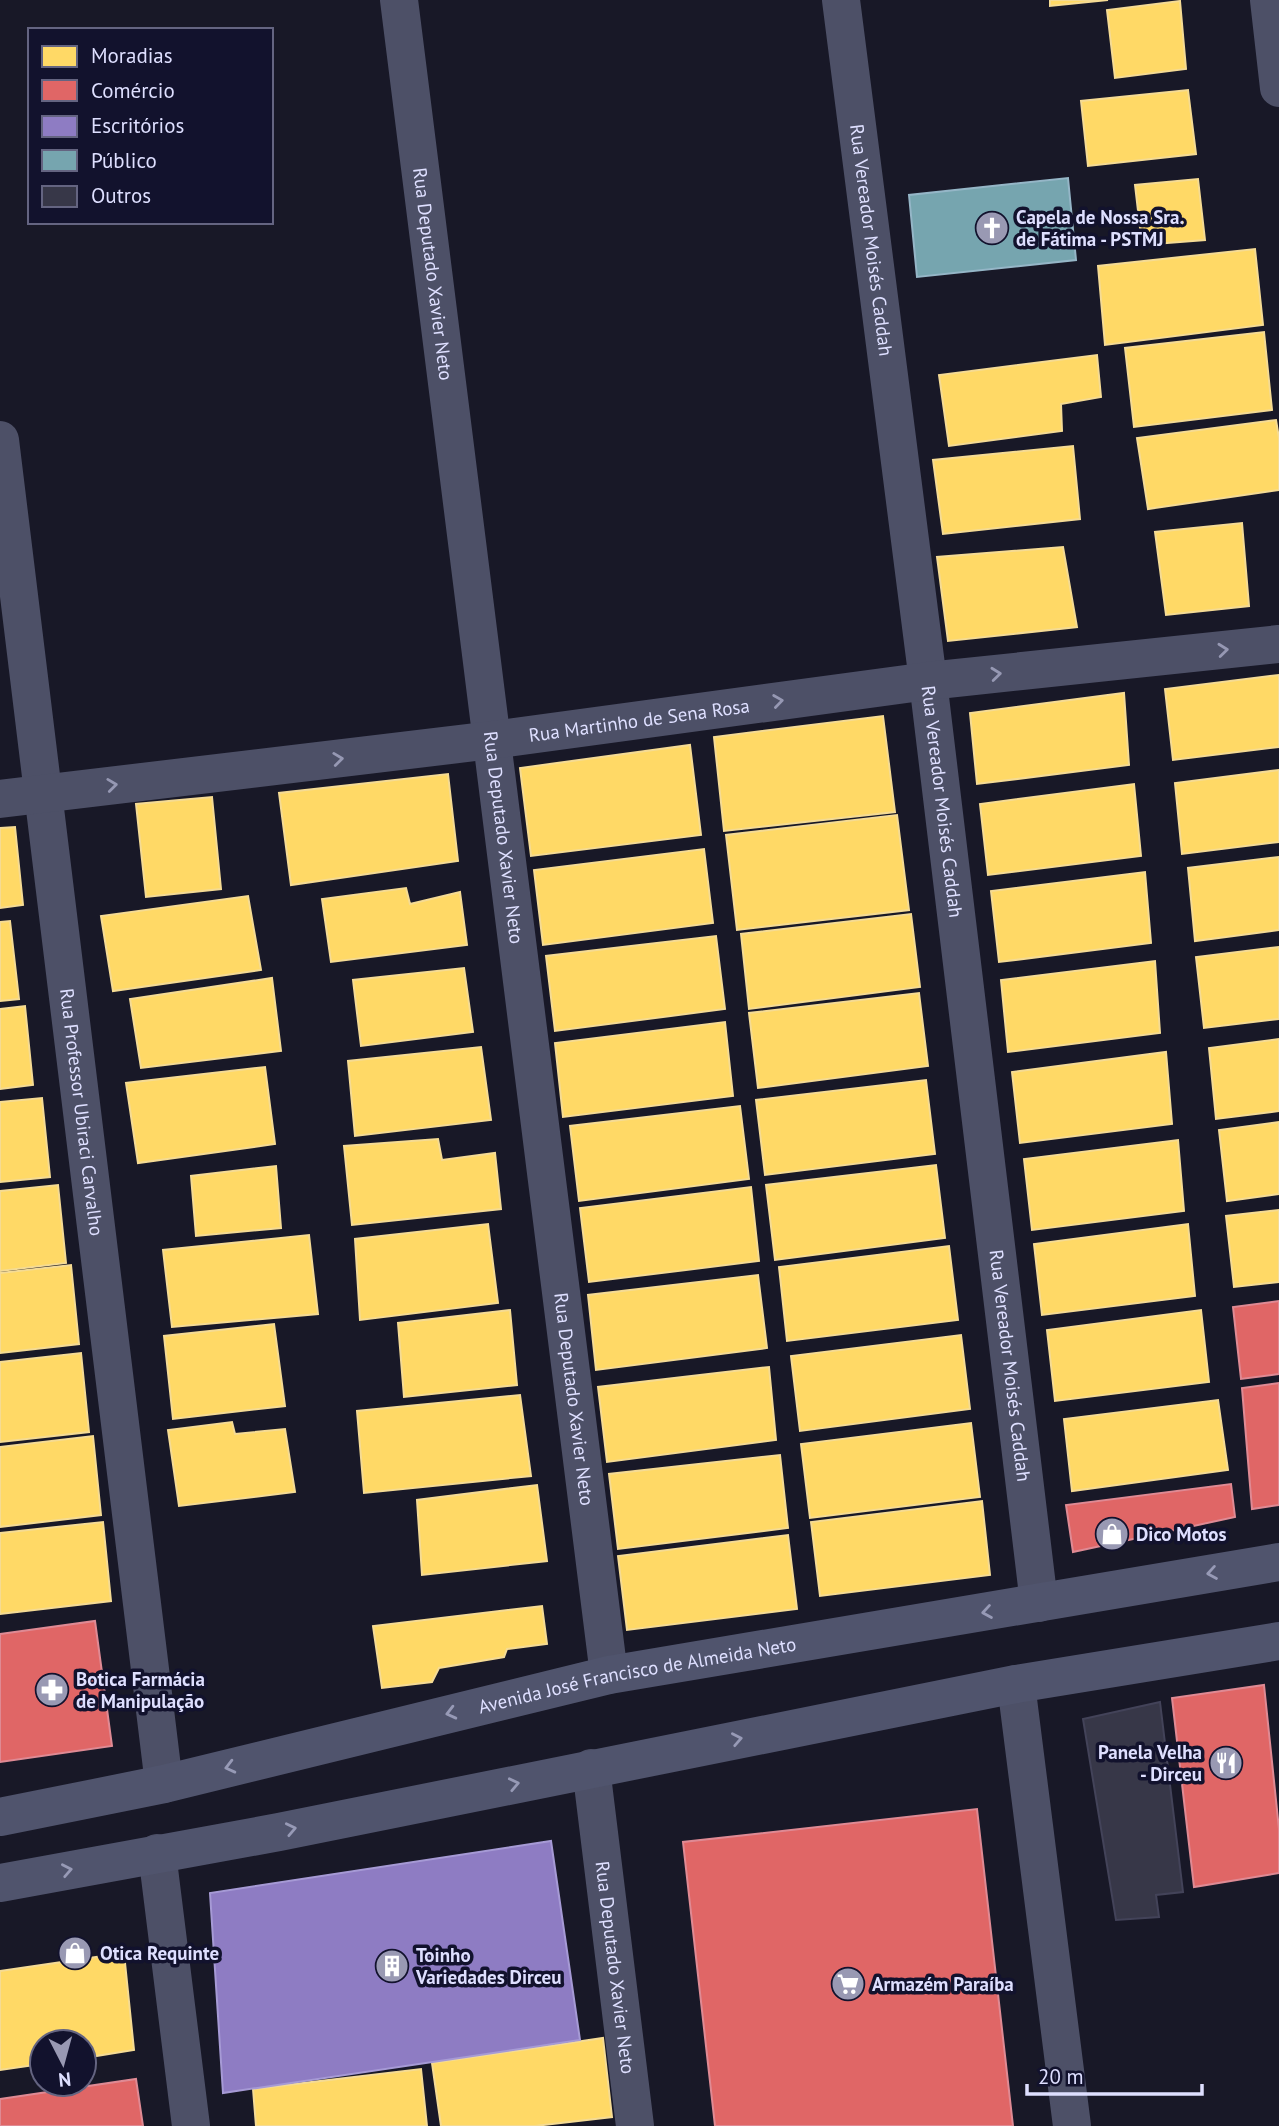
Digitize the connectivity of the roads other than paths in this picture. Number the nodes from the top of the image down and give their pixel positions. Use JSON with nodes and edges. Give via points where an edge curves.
{"nodes":[{"id":1,"x":399,"y":0,"type":"edge"},
{"id":2,"x":841,"y":0,"type":"edge"},
{"id":3,"x":1269,"y":0,"type":"edge"},
{"id":4,"x":1279,"y":88,"type":"edge"},
{"id":5,"x":0,"y":440,"type":"edge"},
{"id":6,"x":1279,"y":644,"type":"edge"},
{"id":7,"x":928,"y":681,"type":"junction"},
{"id":8,"x":492,"y":740,"type":"junction"},
{"id":9,"x":45,"y":793,"type":"junction"},
{"id":10,"x":0,"y":799,"type":"edge"},
{"id":11,"x":1279,"y":1562,"type":"edge"},
{"id":12,"x":1039,"y":1603,"type":"junction"},
{"id":13,"x":1279,"y":1641,"type":"edge"},
{"id":14,"x":609,"y":1675,"type":"junction"},
{"id":15,"x":1016,"y":1684,"type":"junction"},
{"id":16,"x":590,"y":1768,"type":"junction"},
{"id":17,"x":164,"y":1784,"type":"junction"},
{"id":18,"x":0,"y":1817,"type":"edge"},
{"id":19,"x":157,"y":1853,"type":"junction"},
{"id":20,"x":0,"y":1883,"type":"edge"},
{"id":21,"x":191,"y":2126,"type":"edge"},
{"id":22,"x":635,"y":2126,"type":"edge"},
{"id":23,"x":1072,"y":2126,"type":"edge"}],
"edges":[{"from":1,"to":8,"type":"street","name":"Rua Deputado Xavier Neto"},
{"from":2,"to":7,"type":"street","name":"Rua Vereador Moisés Caddah"},
{"from":3,"to":4,"type":"street"},
{"from":5,"to":9,"type":"street","name":"Rua Professor Ubiraci Carvalho"},
{"from":7,"to":6,"type":"street","name":"Rua Martinho de Sena Rosa","one_way":true},
{"from":8,"to":7,"type":"street","name":"Rua Martinho de Sena Rosa","one_way":true},
{"from":7,"to":12,"type":"street","name":"Rua Vereador Moisés Caddah"},
{"from":9,"to":8,"type":"street","name":"Rua Martinho de Sena Rosa","one_way":true},
{"from":8,"to":14,"type":"street","name":"Rua Deputado Xavier Neto"},
{"from":9,"to":10,"type":"street","name":"Rua Martinho de Sena Rosa"},
{"from":9,"to":17,"type":"street","name":"Rua Professor Ubiraci Carvalho"},
{"from":11,"to":12,"type":"main road","name":"Avenida José Francisco de Almeida Neto","one_way":true},
{"from":12,"to":14,"type":"main road","name":"Avenida José Francisco de Almeida Neto","one_way":true},
{"from":13,"to":15,"type":"main road"},
{"from":14,"to":17,"type":"main road","name":"Avenida José Francisco de Almeida Neto","one_way":true},
{"from":16,"to":15,"type":"main road","one_way":true},
{"from":15,"to":23,"type":"street"},
{"from":19,"to":16,"type":"main road","one_way":true},
{"from":16,"to":22,"type":"street","name":"Rua Deputado Xavier Neto"},
{"from":17,"to":18,"type":"main road","name":"Avenida José Francisco de Almeida Neto"},
{"from":20,"to":19,"type":"main road","one_way":true},
{"from":19,"to":21,"type":"street"}]}
